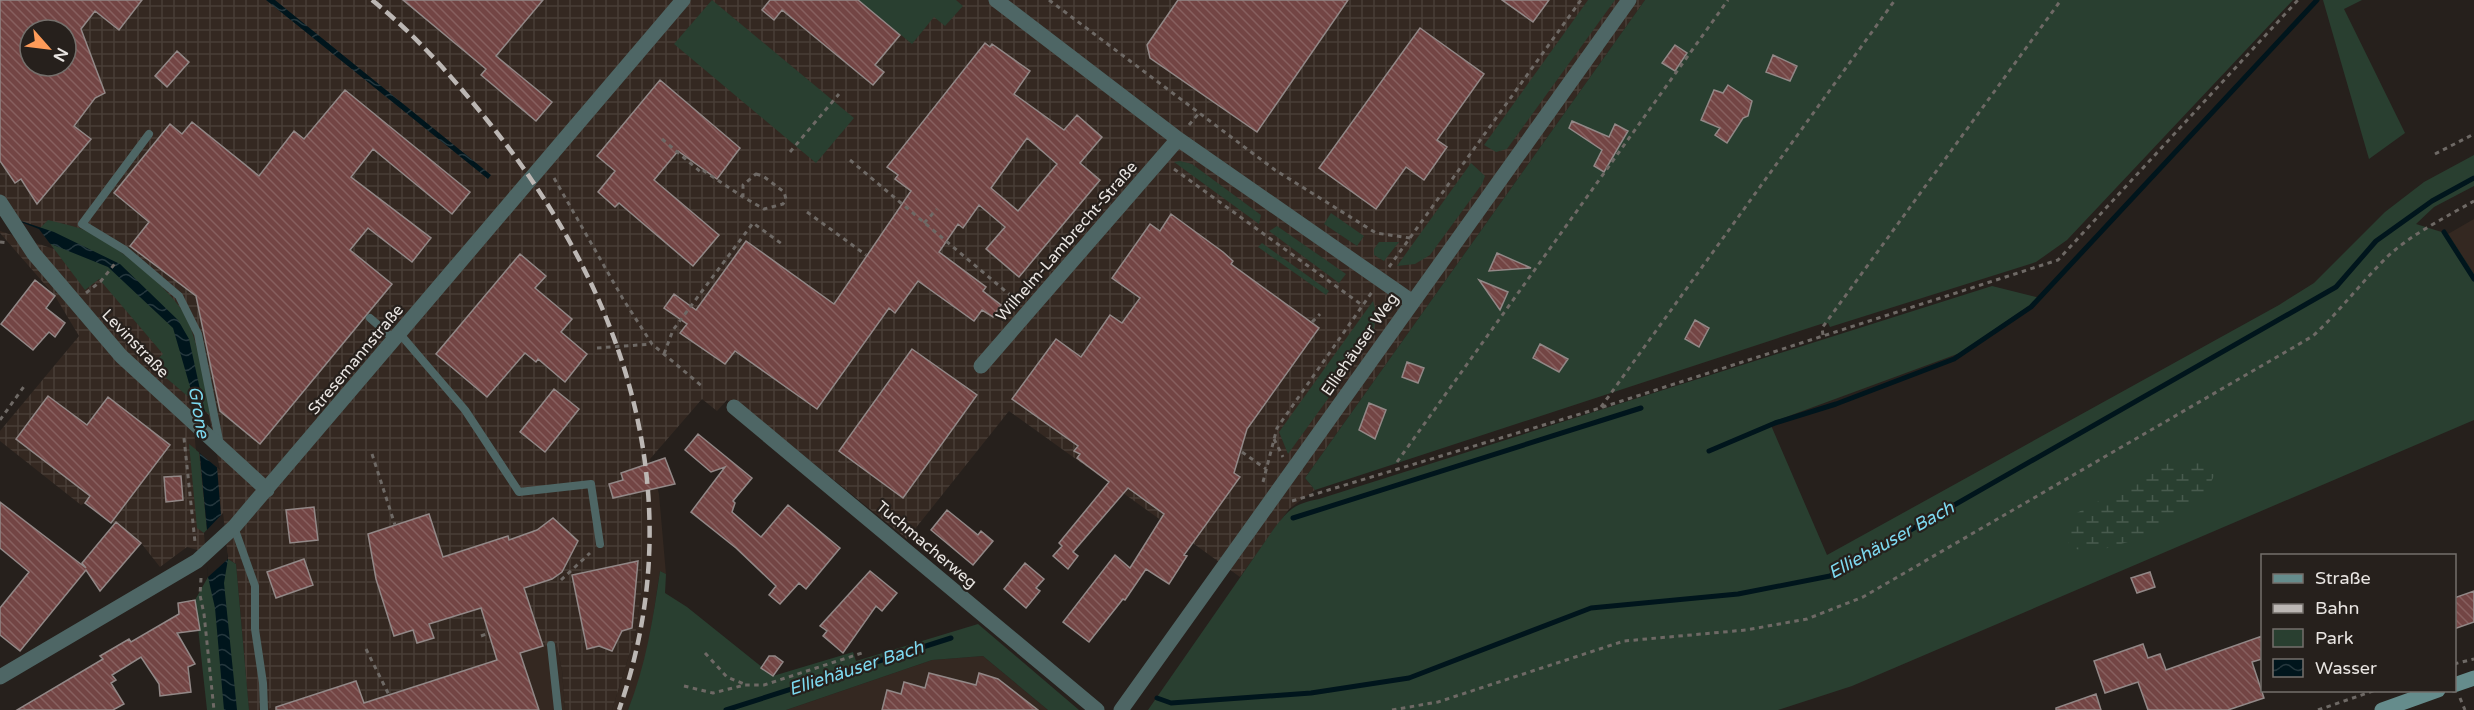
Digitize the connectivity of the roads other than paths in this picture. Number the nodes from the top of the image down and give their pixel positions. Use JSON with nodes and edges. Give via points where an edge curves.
{"nodes":[{"id":1,"x":683,"y":0,"type":"edge"},
{"id":2,"x":996,"y":0,"type":"edge"},
{"id":3,"x":1629,"y":0,"type":"edge"},
{"id":4,"x":149,"y":134,"type":"dead end"},
{"id":5,"x":1178,"y":139,"type":"junction"},
{"id":6,"x":0,"y":202,"type":"edge"},
{"id":7,"x":1411,"y":301,"type":"junction"},
{"id":8,"x":370,"y":318,"type":"dead end"},
{"id":9,"x":398,"y":337,"type":"junction"},
{"id":10,"x":981,"y":366,"type":"dead end"},
{"id":11,"x":734,"y":407,"type":"dead end"},
{"id":12,"x":218,"y":446,"type":"junction"},
{"id":13,"x":267,"y":490,"type":"junction"},
{"id":14,"x":230,"y":531,"type":"junction"},
{"id":15,"x":600,"y":544,"type":"road end"},
{"id":16,"x":551,"y":645,"type":"dead end"},
{"id":17,"x":0,"y":677,"type":"edge"},
{"id":18,"x":2474,"y":678,"type":"edge"},
{"id":19,"x":2456,"y":684,"type":"edge"},
{"id":20,"x":2432,"y":692,"type":"edge"},
{"id":21,"x":264,"y":710,"type":"edge"},
{"id":22,"x":558,"y":710,"type":"edge"},
{"id":23,"x":1097,"y":710,"type":"edge"},
{"id":24,"x":1121,"y":710,"type":"edge"},
{"id":25,"x":2382,"y":710,"type":"edge"}],
"edges":[{"from":1,"to":9,"type":"street","name":"Stresemannstraße"},
{"from":2,"to":5,"type":"street"},
{"from":3,"to":7,"type":"street","name":"Elliehäuser Weg"},
{"from":4,"to":12,"type":"lane","via":[[82,224],[125,250],[179,296],[198,334]]},
{"from":5,"to":7,"type":"street"},
{"from":5,"to":10,"type":"street","name":"Wilhelm-Lambrecht-Straße"},
{"from":6,"to":12,"type":"street","name":"Levinstraße","via":[[34,254],[121,356]]},
{"from":7,"to":24,"type":"street","name":"Elliehäuser Weg"},
{"from":8,"to":9,"type":"lane"},
{"from":9,"to":13,"type":"street","name":"Stresemannstraße"},
{"from":9,"to":15,"type":"lane","via":[[465,410],[519,492],[591,484]]},
{"from":11,"to":23,"type":"street","name":"Tuchmacherweg"},
{"from":12,"to":13,"type":"street","name":"Levinstraße"},
{"from":13,"to":14,"type":"street","name":"Stresemannstraße"},
{"from":14,"to":17,"type":"street","name":"Stresemannstraße","via":[[201,557]]},
{"from":14,"to":21,"type":"lane","via":[[255,586],[255,629]]},
{"from":16,"to":22,"type":"lane"},
{"from":18,"to":19,"type":"street"},
{"from":20,"to":25,"type":"street"}]}
